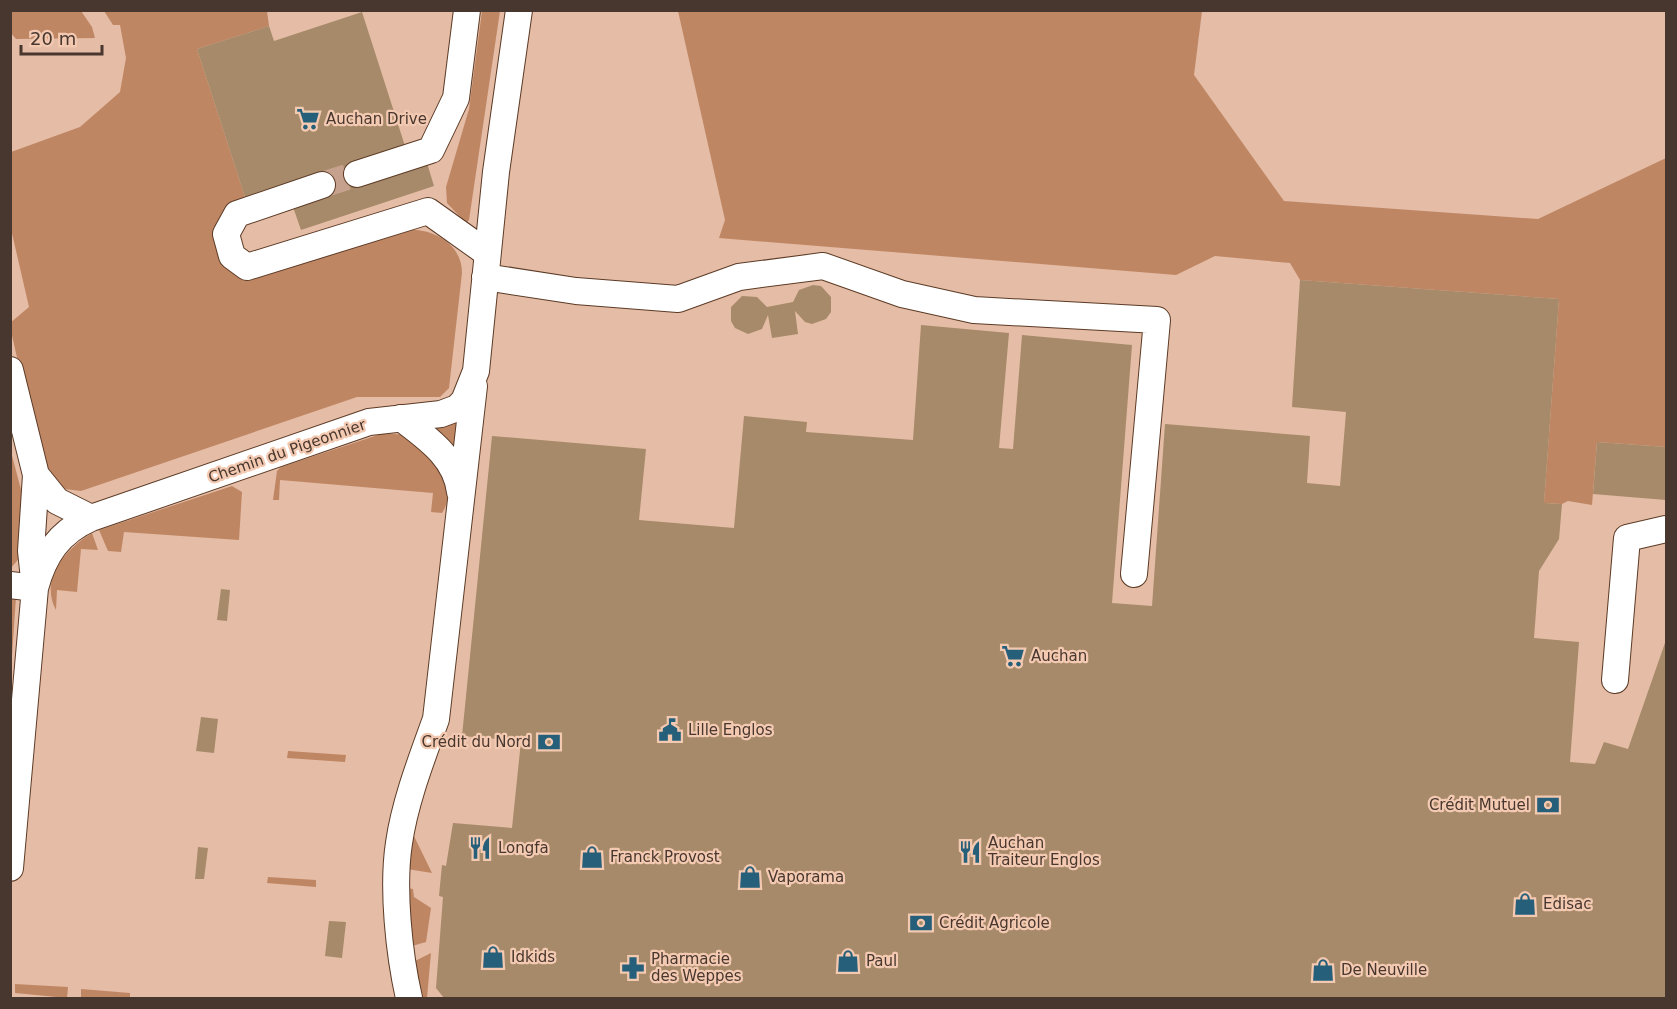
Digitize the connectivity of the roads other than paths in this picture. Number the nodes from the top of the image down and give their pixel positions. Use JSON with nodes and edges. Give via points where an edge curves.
{"nodes":[{"id":1,"x":467,"y":10,"type":"edge"},
{"id":2,"x":519,"y":10,"type":"edge"},
{"id":3,"x":357,"y":174,"type":"tunnel mouth"},
{"id":4,"x":322,"y":185,"type":"tunnel mouth"},
{"id":5,"x":486,"y":265,"type":"junction"},
{"id":6,"x":10,"y":370,"type":"edge"},
{"id":7,"x":476,"y":371,"type":"junction"},
{"id":8,"x":401,"y":418,"type":"junction"},
{"id":9,"x":36,"y":476,"type":"junction"},
{"id":10,"x":462,"y":504,"type":"junction"},
{"id":11,"x":91,"y":518,"type":"junction"},
{"id":12,"x":1666,"y":529,"type":"edge"},
{"id":13,"x":1134,"y":574,"type":"dead end"},
{"id":14,"x":23,"y":587,"type":"edge"},
{"id":15,"x":1615,"y":680,"type":"dead end"},
{"id":16,"x":10,"y":868,"type":"edge"},
{"id":17,"x":410,"y":994,"type":"edge"}],
"edges":[{"from":1,"to":3,"type":"street","via":[[456,98],[431,150]]},
{"from":2,"to":5,"type":"street","name":"Chemin du Pigeonnier"},
{"from":4,"to":5,"type":"street","via":[[237,214],[226,234],[232,256],[247,267],[428,211]]},
{"from":5,"to":7,"type":"street","name":"Chemin du Pigeonnier"},
{"from":5,"to":13,"type":"street","via":[[576,291],[678,299],[739,276],[823,266],[902,294],[974,310],[1157,320]]},
{"from":6,"to":9,"type":"street"},
{"from":7,"to":8,"type":"street","name":"Chemin du Pigeonnier","via":[[458,408]]},
{"from":7,"to":10,"type":"street"},
{"from":8,"to":10,"type":"street","via":[[436,444],[458,474]]},
{"from":8,"to":11,"type":"street","name":"Chemin du Pigeonnier","via":[[369,422]]},
{"from":9,"to":11,"type":"street","via":[[57,501]]},
{"from":9,"to":14,"type":"street","via":[[31,551]]},
{"from":10,"to":17,"type":"street","via":[[436,719],[399,843],[399,939]]},
{"from":11,"to":14,"type":"street","name":"Chemin du Pigeonnier","via":[[76,525],[52,546],[40,570]]},
{"from":12,"to":15,"type":"street","via":[[1627,538]]},
{"from":14,"to":16,"type":"street","name":"Chemin du Pigeonnier"}]}
